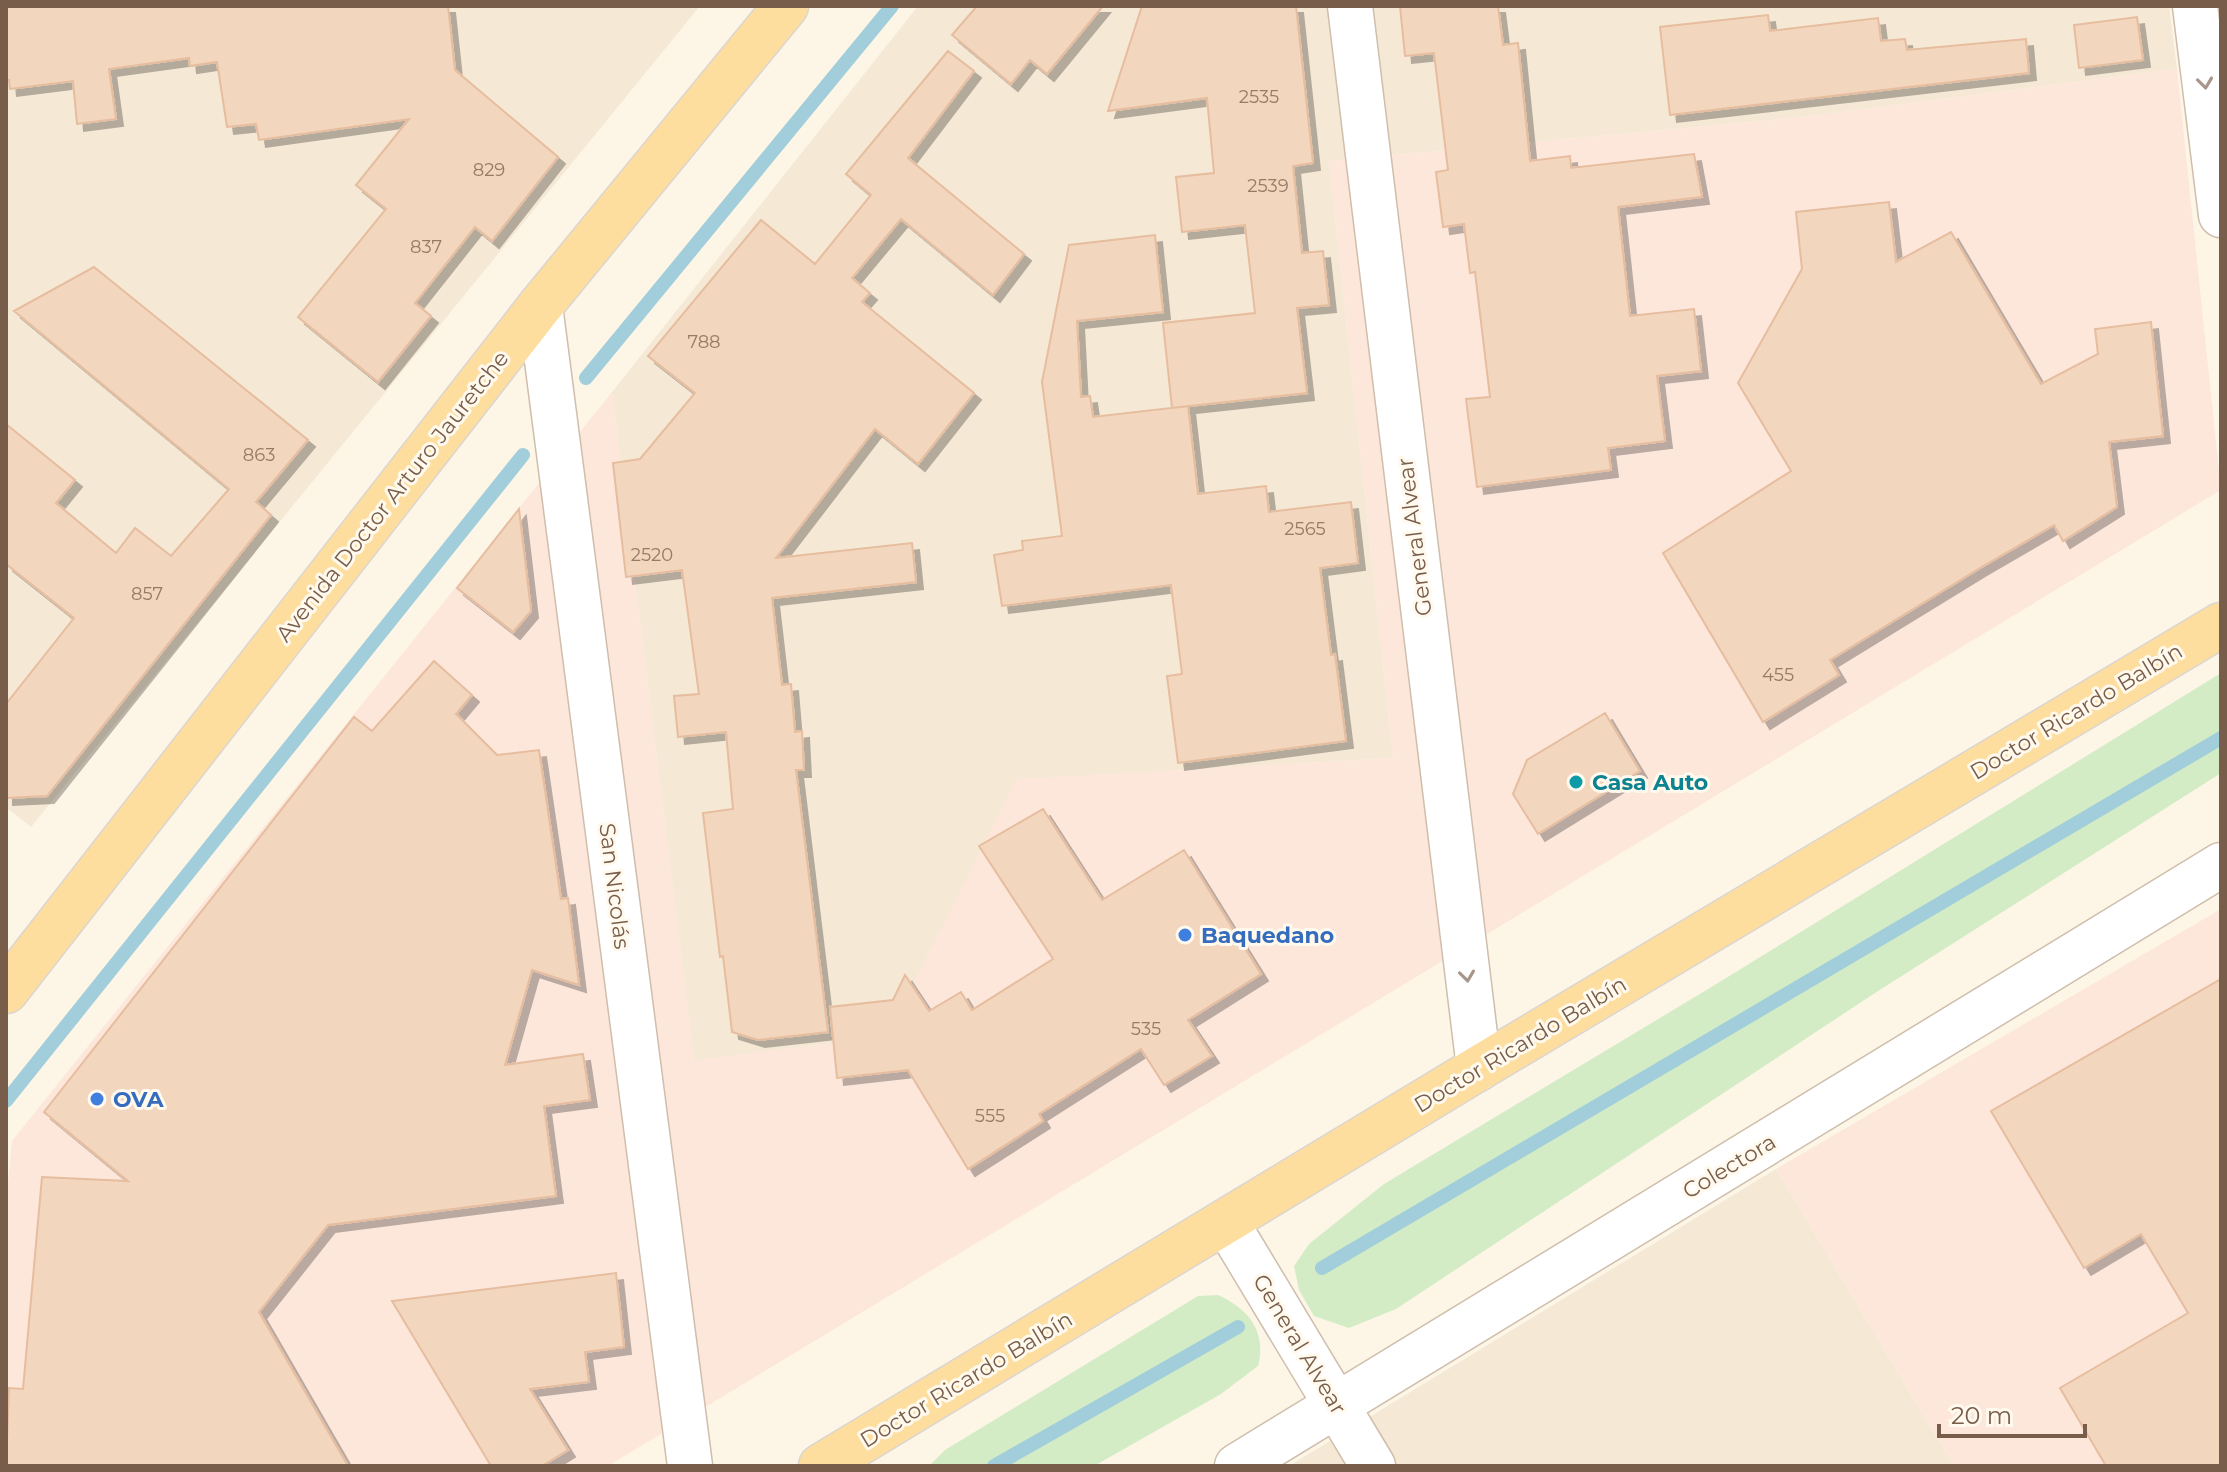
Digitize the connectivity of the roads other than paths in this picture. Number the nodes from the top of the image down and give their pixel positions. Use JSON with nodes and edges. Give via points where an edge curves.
{"nodes":[{"id":1,"x":786,"y":6,"type":"edge"},
{"id":2,"x":1350,"y":6,"type":"edge"},
{"id":3,"x":2195,"y":6,"type":"edge"},
{"id":4,"x":2221,"y":215,"type":"edge"},
{"id":5,"x":540,"y":306,"type":"junction"},
{"id":6,"x":2221,"y":625,"type":"edge"},
{"id":7,"x":2221,"y":865,"type":"edge"},
{"id":8,"x":6,"y":991,"type":"edge"},
{"id":9,"x":1479,"y":1068,"type":"junction"},
{"id":10,"x":1226,"y":1222,"type":"junction"},
{"id":11,"x":1337,"y":1405,"type":"junction"},
{"id":12,"x":869,"y":1454,"type":"edge"},
{"id":13,"x":690,"y":1466,"type":"edge"},
{"id":14,"x":821,"y":1466,"type":"edge"},
{"id":15,"x":1237,"y":1466,"type":"edge"},
{"id":16,"x":1373,"y":1466,"type":"edge"}],
"edges":[{"from":1,"to":5,"type":"main road","name":"Avenida Doctor Arturo Jauretche"},
{"from":2,"to":9,"type":"street","name":"General Alvear","one_way":true},
{"from":3,"to":4,"type":"street","one_way":true},
{"from":5,"to":8,"type":"main road","name":"Avenida Doctor Arturo Jauretche"},
{"from":5,"to":13,"type":"street","name":"San Nicolás"},
{"from":6,"to":9,"type":"main road","name":"Doctor Ricardo Balbín"},
{"from":7,"to":11,"type":"street","name":"Colectora"},
{"from":9,"to":10,"type":"main road","name":"Doctor Ricardo Balbín"},
{"from":10,"to":11,"type":"street","name":"General Alvear"},
{"from":10,"to":12,"type":"main road","name":"Doctor Ricardo Balbín"},
{"from":11,"to":15,"type":"street","name":"Colectora"},
{"from":11,"to":16,"type":"street","name":"General Alvear"},
{"from":12,"to":14,"type":"main road","name":"Doctor Ricardo Balbín"}]}
